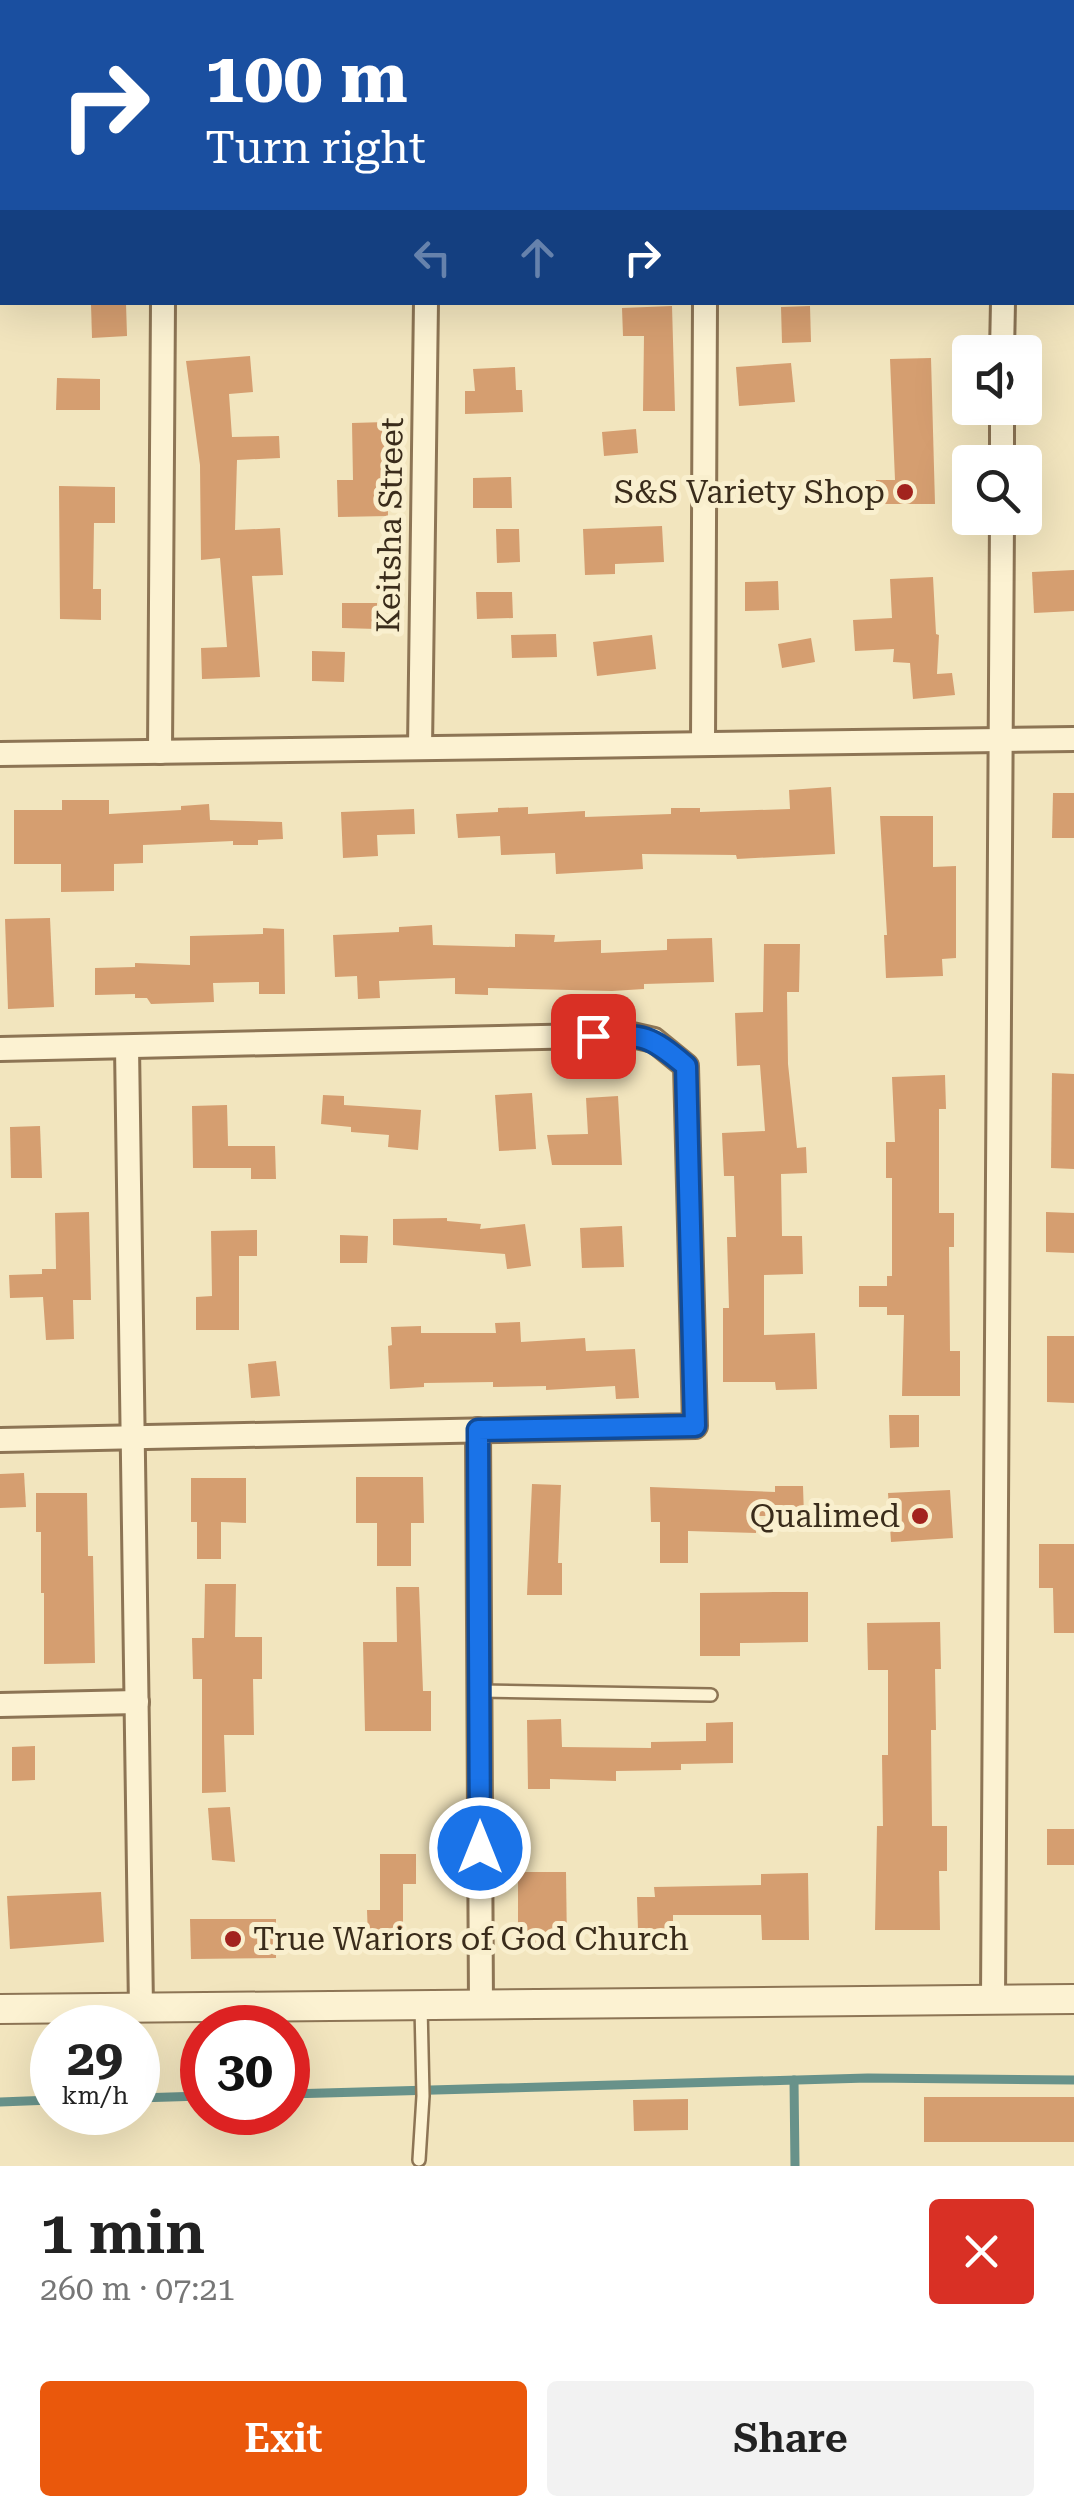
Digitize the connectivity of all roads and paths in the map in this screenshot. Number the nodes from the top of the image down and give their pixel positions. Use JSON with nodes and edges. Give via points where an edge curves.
{"nodes":[{"id":1,"x":163,"y":305,"type":"edge"},
{"id":2,"x":426,"y":305,"type":"edge"},
{"id":3,"x":706,"y":305,"type":"edge"},
{"id":4,"x":1003,"y":305,"type":"edge"},
{"id":5,"x":1002,"y":335,"type":"edge"},
{"id":6,"x":1002,"y":535,"type":"edge"},
{"id":7,"x":1074,"y":739,"type":"edge"},
{"id":8,"x":1001,"y":740,"type":"junction"},
{"id":9,"x":703,"y":744,"type":"junction"},
{"id":10,"x":420,"y":748,"type":"junction"},
{"id":11,"x":160,"y":752,"type":"junction"},
{"id":12,"x":0,"y":754,"type":"edge"},
{"id":13,"x":127,"y":1046,"type":"junction"},
{"id":14,"x":0,"y":1049,"type":"edge"},
{"id":15,"x":478,"y":1430,"type":"junction"},
{"id":16,"x":133,"y":1437,"type":"junction"},
{"id":17,"x":0,"y":1440,"type":"edge"},
{"id":18,"x":480,"y":1690,"type":"junction"},
{"id":19,"x":711,"y":1695,"type":"dead end"},
{"id":20,"x":137,"y":1702,"type":"junction"},
{"id":21,"x":0,"y":1704,"type":"edge"},
{"id":22,"x":1074,"y":1999,"type":"edge"},
{"id":23,"x":993,"y":2000,"type":"junction"},
{"id":24,"x":141,"y":2005,"type":"edge"},
{"id":25,"x":481,"y":2006,"type":"junction"},
{"id":26,"x":0,"y":2009,"type":"edge"},
{"id":27,"x":30,"y":2009,"type":"edge"},
{"id":28,"x":160,"y":2009,"type":"edge"},
{"id":29,"x":421,"y":2020,"type":"junction"},
{"id":30,"x":419,"y":2160,"type":"dead end"}],
"edges":[{"from":1,"to":11,"type":"street"},
{"from":2,"to":10,"type":"street","name":"Keitsha Street"},
{"from":3,"to":9,"type":"street"},
{"from":4,"to":5,"type":"street"},
{"from":6,"to":8,"type":"street"},
{"from":7,"to":8,"type":"street"},
{"from":8,"to":9,"type":"street"},
{"from":8,"to":23,"type":"street"},
{"from":9,"to":10,"type":"street"},
{"from":10,"to":11,"type":"street"},
{"from":11,"to":12,"type":"street"},
{"from":13,"to":14,"type":"street"},
{"from":13,"to":15,"type":"street","via":[[632,1035],[654,1040],[686,1066],[695,1426]]},
{"from":13,"to":16,"type":"street"},
{"from":15,"to":16,"type":"street"},
{"from":15,"to":18,"type":"street"},
{"from":16,"to":17,"type":"street"},
{"from":16,"to":20,"type":"street"},
{"from":18,"to":19,"type":"lane"},
{"from":18,"to":25,"type":"street"},
{"from":20,"to":21,"type":"street"},
{"from":20,"to":24,"type":"street"},
{"from":22,"to":23,"type":"street"},
{"from":23,"to":25,"type":"street"},
{"from":25,"to":29,"type":"street"},
{"from":26,"to":27,"type":"street"},
{"from":28,"to":29,"type":"street"},
{"from":29,"to":30,"type":"lane"}]}
